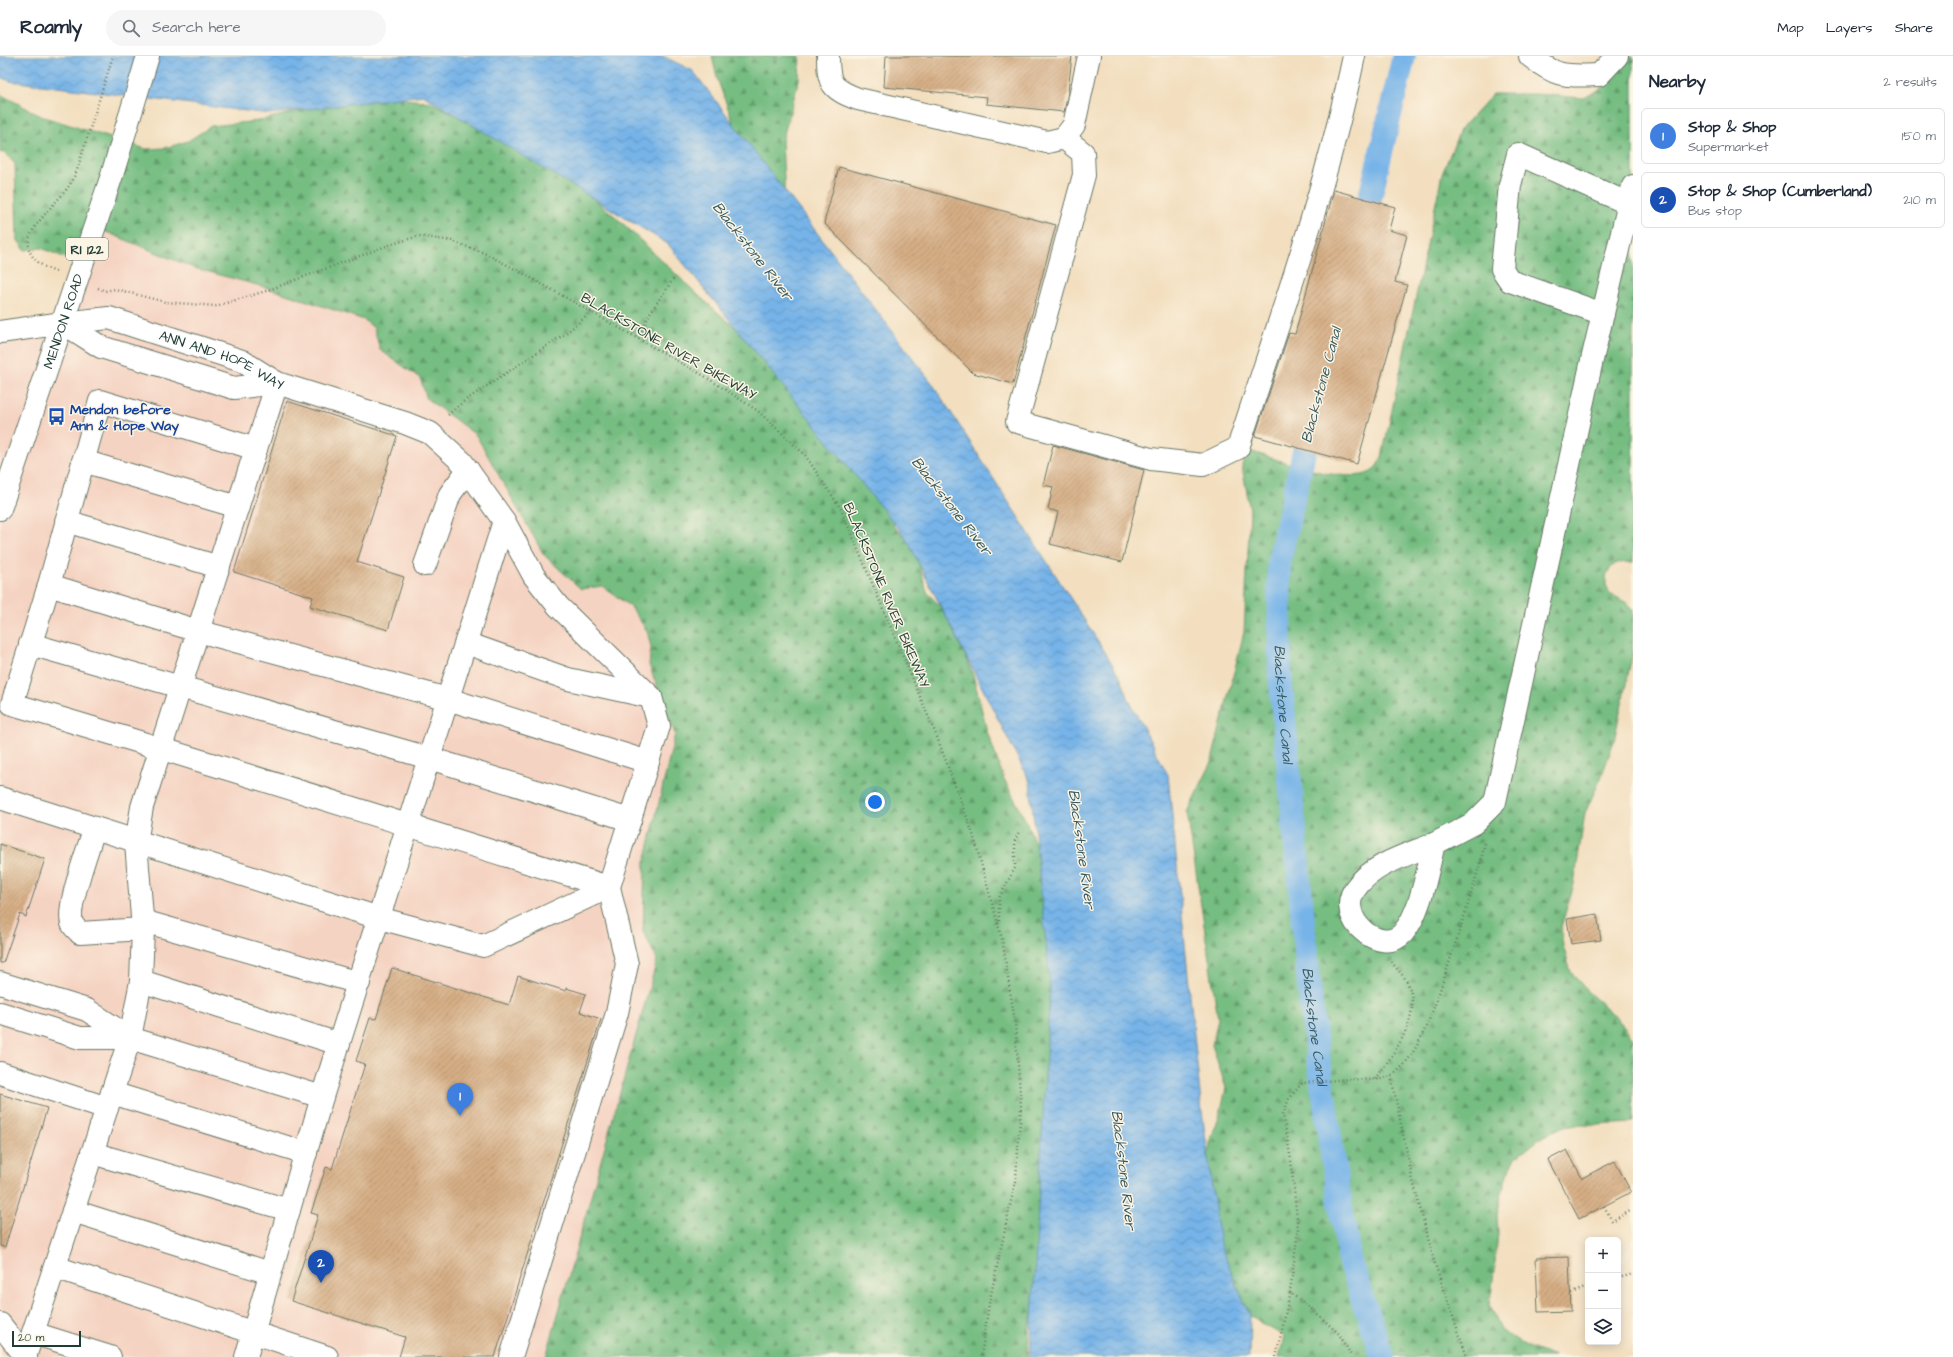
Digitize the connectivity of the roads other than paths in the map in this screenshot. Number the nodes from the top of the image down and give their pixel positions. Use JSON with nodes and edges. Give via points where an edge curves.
{"nodes":[{"id":1,"x":148,"y":56,"type":"edge"},
{"id":2,"x":828,"y":56,"type":"edge"},
{"id":3,"x":1088,"y":56,"type":"edge"},
{"id":4,"x":1354,"y":56,"type":"edge"},
{"id":5,"x":1530,"y":56,"type":"edge"},
{"id":6,"x":1617,"y":56,"type":"edge"},
{"id":7,"x":1064,"y":138,"type":"junction"},
{"id":8,"x":1631,"y":195,"type":"edge"},
{"id":9,"x":1603,"y":314,"type":"junction"},
{"id":10,"x":63,"y":323,"type":"junction"},
{"id":11,"x":0,"y":332,"type":"edge"},
{"id":12,"x":277,"y":383,"type":"junction"},
{"id":13,"x":256,"y":450,"type":"junction"},
{"id":14,"x":83,"y":461,"type":"junction"},
{"id":15,"x":468,"y":470,"type":"junction"},
{"id":16,"x":238,"y":507,"type":"junction"},
{"id":17,"x":0,"y":509,"type":"edge"},
{"id":18,"x":66,"y":521,"type":"junction"},
{"id":19,"x":504,"y":521,"type":"junction"},
{"id":20,"x":425,"y":565,"type":"dead end"},
{"id":21,"x":219,"y":567,"type":"junction"},
{"id":22,"x":49,"y":585,"type":"junction"},
{"id":23,"x":198,"y":631,"type":"junction"},
{"id":24,"x":466,"y":643,"type":"junction"},
{"id":25,"x":30,"y":644,"type":"junction"},
{"id":26,"x":180,"y":688,"type":"junction"},
{"id":27,"x":651,"y":697,"type":"junction"},
{"id":28,"x":448,"y":699,"type":"junction"},
{"id":29,"x":161,"y":747,"type":"junction"},
{"id":30,"x":429,"y":758,"type":"junction"},
{"id":31,"x":648,"y":762,"type":"junction"},
{"id":32,"x":0,"y":798,"type":"edge"},
{"id":33,"x":630,"y":820,"type":"junction"},
{"id":34,"x":408,"y":826,"type":"junction"},
{"id":35,"x":94,"y":829,"type":"junction"},
{"id":36,"x":136,"y":843,"type":"junction"},
{"id":37,"x":1434,"y":844,"type":"junction"},
{"id":38,"x":609,"y":887,"type":"junction"},
{"id":39,"x":379,"y":918,"type":"junction"},
{"id":40,"x":143,"y":925,"type":"junction"},
{"id":41,"x":141,"y":981,"type":"junction"},
{"id":42,"x":0,"y":983,"type":"edge"},
{"id":43,"x":358,"y":983,"type":"junction"},
{"id":44,"x":0,"y":1013,"type":"edge"},
{"id":45,"x":130,"y":1038,"type":"junction"},
{"id":46,"x":339,"y":1044,"type":"junction"},
{"id":47,"x":0,"y":1073,"type":"edge"},
{"id":48,"x":322,"y":1098,"type":"junction"},
{"id":49,"x":109,"y":1101,"type":"junction"},
{"id":50,"x":92,"y":1153,"type":"junction"},
{"id":51,"x":306,"y":1153,"type":"junction"},
{"id":52,"x":289,"y":1210,"type":"junction"},
{"id":53,"x":73,"y":1211,"type":"junction"},
{"id":54,"x":55,"y":1267,"type":"junction"},
{"id":55,"x":270,"y":1273,"type":"junction"},
{"id":56,"x":0,"y":1324,"type":"edge"},
{"id":57,"x":253,"y":1332,"type":"junction"},
{"id":58,"x":33,"y":1333,"type":"junction"},
{"id":59,"x":26,"y":1357,"type":"edge"},
{"id":60,"x":110,"y":1357,"type":"edge"},
{"id":61,"x":246,"y":1357,"type":"edge"},
{"id":62,"x":327,"y":1357,"type":"edge"},
{"id":63,"x":511,"y":1357,"type":"edge"}],
"edges":[{"from":1,"to":10,"type":"main road","name":"MENDON ROAD","number":"RI 122"},
{"from":2,"to":7,"type":"main road","via":[[832,86],[858,99],[1047,142]]},
{"from":3,"to":7,"type":"main road","via":[[1074,125]]},
{"from":4,"to":7,"type":"main road","via":[[1316,208],[1238,448],[1203,465],[1151,459],[1018,422],[1084,175],[1083,153]]},
{"from":5,"to":6,"type":"main road","via":[[1547,70],[1565,76],[1599,76]]},
{"from":8,"to":9,"type":"main road"},
{"from":8,"to":9,"type":"main road","via":[[1518,154],[1510,184],[1502,269],[1510,281]]},
{"from":9,"to":37,"type":"main road","via":[[1495,802],[1474,823]]},
{"from":10,"to":11,"type":"main road","name":"ANN AND HOPE WAY"},
{"from":10,"to":12,"type":"main road","name":"ANN AND HOPE WAY","via":[[109,318],[242,361]]},
{"from":10,"to":12,"type":"main road","name":"ANN AND HOPE WAY","via":[[101,347],[234,388]]},
{"from":10,"to":17,"type":"main road","name":"MENDON ROAD","number":"RI 122"},
{"from":12,"to":13,"type":"main road"},
{"from":12,"to":15,"type":"main road","via":[[430,433]]},
{"from":13,"to":14,"type":"main road","via":[[100,401]]},
{"from":13,"to":16,"type":"main road"},
{"from":14,"to":16,"type":"main road"},
{"from":14,"to":18,"type":"main road"},
{"from":15,"to":19,"type":"main road"},
{"from":15,"to":20,"type":"main road","via":[[450,494]]},
{"from":16,"to":21,"type":"main road"},
{"from":18,"to":21,"type":"main road"},
{"from":18,"to":22,"type":"main road"},
{"from":19,"to":24,"type":"main road"},
{"from":19,"to":27,"type":"main road","via":[[534,576],[558,606]]},
{"from":21,"to":23,"type":"main road"},
{"from":22,"to":23,"type":"main road"},
{"from":22,"to":25,"type":"main road"},
{"from":23,"to":26,"type":"main road"},
{"from":23,"to":28,"type":"main road"},
{"from":24,"to":27,"type":"main road","via":[[568,678]]},
{"from":24,"to":28,"type":"main road"},
{"from":25,"to":26,"type":"main road"},
{"from":25,"to":29,"type":"main road","via":[[12,704]]},
{"from":26,"to":29,"type":"main road"},
{"from":26,"to":30,"type":"main road"},
{"from":27,"to":31,"type":"main road","via":[[659,726]]},
{"from":28,"to":30,"type":"main road"},
{"from":28,"to":31,"type":"main road"},
{"from":29,"to":34,"type":"main road"},
{"from":29,"to":36,"type":"main road","via":[[142,807]]},
{"from":30,"to":33,"type":"main road"},
{"from":30,"to":34,"type":"main road"},
{"from":31,"to":33,"type":"main road"},
{"from":32,"to":35,"type":"main road"},
{"from":33,"to":38,"type":"main road"},
{"from":34,"to":38,"type":"main road"},
{"from":34,"to":39,"type":"main road"},
{"from":35,"to":36,"type":"main road"},
{"from":35,"to":40,"type":"main road","via":[[75,891],[72,923],[80,933]]},
{"from":36,"to":39,"type":"main road"},
{"from":36,"to":40,"type":"main road"},
{"from":37,"to":37,"type":"main road","via":[[1419,899],[1412,918],[1402,934],[1392,939],[1378,939],[1357,926],[1350,910],[1350,903],[1355,889],[1368,875]]},
{"from":38,"to":39,"type":"main road","via":[[483,946]]},
{"from":38,"to":63,"type":"main road","via":[[628,964],[617,1013]]},
{"from":39,"to":43,"type":"main road"},
{"from":40,"to":41,"type":"main road"},
{"from":40,"to":43,"type":"main road"},
{"from":41,"to":45,"type":"main road"},
{"from":41,"to":46,"type":"main road"},
{"from":42,"to":45,"type":"main road","via":[[87,1010]]},
{"from":43,"to":46,"type":"main road"},
{"from":44,"to":45,"type":"main road","via":[[80,1038]]},
{"from":45,"to":48,"type":"main road"},
{"from":45,"to":49,"type":"main road"},
{"from":46,"to":48,"type":"main road"},
{"from":47,"to":49,"type":"main road"},
{"from":48,"to":51,"type":"main road"},
{"from":49,"to":50,"type":"main road"},
{"from":49,"to":51,"type":"main road"},
{"from":50,"to":52,"type":"main road"},
{"from":50,"to":53,"type":"main road"},
{"from":51,"to":52,"type":"main road"},
{"from":52,"to":55,"type":"main road"},
{"from":53,"to":54,"type":"main road"},
{"from":53,"to":55,"type":"main road"},
{"from":54,"to":57,"type":"main road"},
{"from":54,"to":58,"type":"main road"},
{"from":55,"to":57,"type":"main road"},
{"from":56,"to":59,"type":"main road"},
{"from":57,"to":61,"type":"main road"},
{"from":57,"to":62,"type":"main road"},
{"from":58,"to":59,"type":"main road"},
{"from":58,"to":60,"type":"main road"}]}
